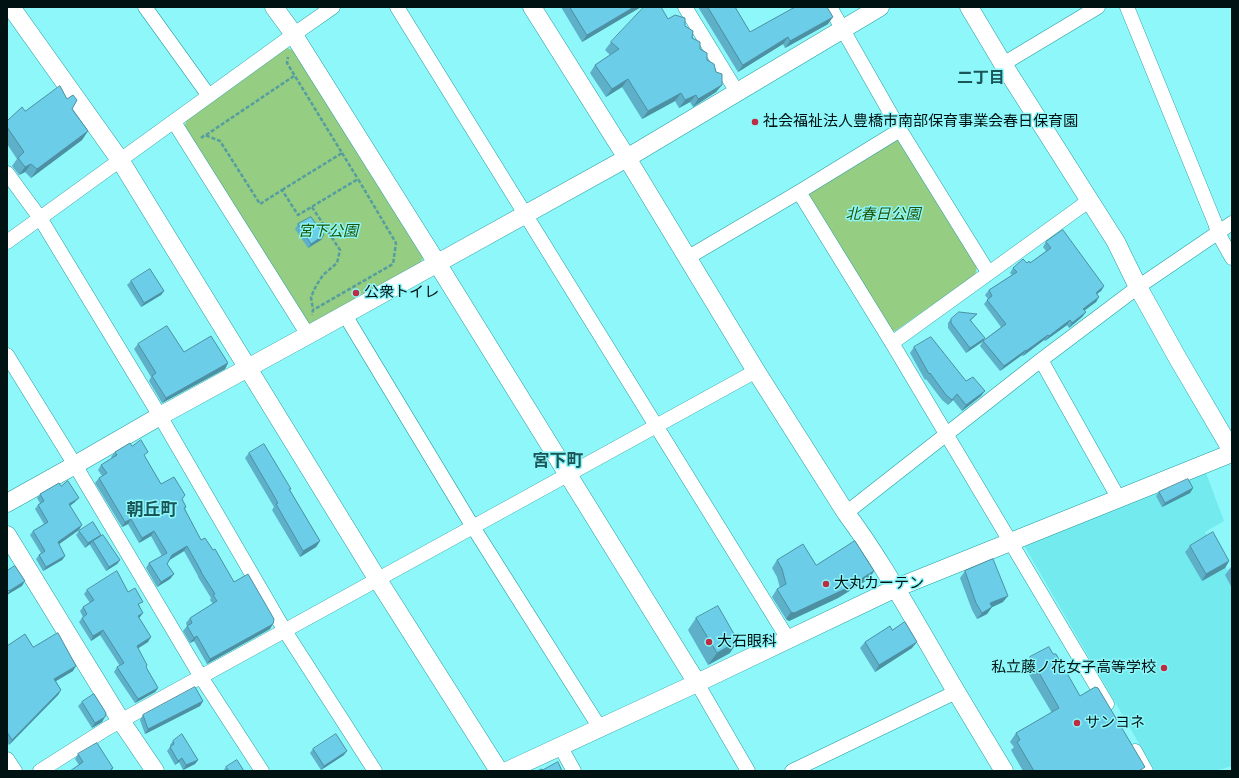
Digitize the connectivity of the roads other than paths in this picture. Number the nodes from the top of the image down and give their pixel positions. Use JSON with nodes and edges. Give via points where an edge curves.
{"nodes":[{"id":1,"x":11,"y":7,"type":"edge"},
{"id":2,"x":145,"y":7,"type":"edge"},
{"id":3,"x":274,"y":7,"type":"edge"},
{"id":4,"x":333,"y":7,"type":"edge"},
{"id":5,"x":397,"y":7,"type":"edge"},
{"id":6,"x":532,"y":7,"type":"edge"},
{"id":7,"x":685,"y":7,"type":"edge"},
{"id":8,"x":830,"y":7,"type":"edge"},
{"id":9,"x":880,"y":7,"type":"edge"},
{"id":10,"x":969,"y":7,"type":"edge"},
{"id":11,"x":1098,"y":7,"type":"edge"},
{"id":12,"x":1127,"y":7,"type":"edge"},
{"id":13,"x":843,"y":29,"type":"junction"},
{"id":14,"x":293,"y":35,"type":"junction"},
{"id":15,"x":1003,"y":64,"type":"junction"},
{"id":16,"x":737,"y":92,"type":"junction"},
{"id":17,"x":209,"y":96,"type":"junction"},
{"id":18,"x":174,"y":122,"type":"junction"},
{"id":19,"x":900,"y":130,"type":"junction"},
{"id":20,"x":626,"y":158,"type":"junction"},
{"id":21,"x":120,"y":160,"type":"junction"},
{"id":22,"x":7,"y":173,"type":"edge"},
{"id":23,"x":799,"y":192,"type":"junction"},
{"id":24,"x":1090,"y":200,"type":"junction"},
{"id":25,"x":524,"y":214,"type":"junction"},
{"id":26,"x":40,"y":218,"type":"junction"},
{"id":27,"x":1232,"y":223,"type":"edge"},
{"id":28,"x":1218,"y":233,"type":"junction"},
{"id":29,"x":7,"y":242,"type":"edge"},
{"id":30,"x":687,"y":258,"type":"junction"},
{"id":31,"x":1232,"y":258,"type":"edge"},
{"id":32,"x":437,"y":263,"type":"junction"},
{"id":33,"x":988,"y":272,"type":"junction"},
{"id":34,"x":1138,"y":287,"type":"junction"},
{"id":35,"x":345,"y":315,"type":"junction"},
{"id":36,"x":308,"y":335,"type":"junction"},
{"id":37,"x":892,"y":343,"type":"junction"},
{"id":38,"x":7,"y":355,"type":"edge"},
{"id":39,"x":1041,"y":360,"type":"junction"},
{"id":40,"x":248,"y":368,"type":"junction"},
{"id":41,"x":756,"y":371,"type":"junction"},
{"id":42,"x":160,"y":416,"type":"junction"},
{"id":43,"x":656,"y":426,"type":"junction"},
{"id":44,"x":946,"y":434,"type":"junction"},
{"id":45,"x":1232,"y":452,"type":"edge"},
{"id":46,"x":75,"y":465,"type":"junction"},
{"id":47,"x":568,"y":475,"type":"junction"},
{"id":48,"x":1119,"y":499,"type":"junction"},
{"id":49,"x":7,"y":502,"type":"edge"},
{"id":50,"x":846,"y":513,"type":"junction"},
{"id":51,"x":473,"y":527,"type":"junction"},
{"id":52,"x":7,"y":536,"type":"edge"},
{"id":53,"x":1011,"y":542,"type":"junction"},
{"id":54,"x":378,"y":580,"type":"junction"},
{"id":55,"x":896,"y":588,"type":"junction"},
{"id":56,"x":285,"y":631,"type":"junction"},
{"id":57,"x":788,"y":639,"type":"junction"},
{"id":58,"x":201,"y":677,"type":"junction"},
{"id":59,"x":697,"y":683,"type":"junction"},
{"id":60,"x":956,"y":692,"type":"junction"},
{"id":61,"x":1114,"y":717,"type":"edge"},
{"id":62,"x":121,"y":721,"type":"junction"},
{"id":63,"x":600,"y":728,"type":"junction"},
{"id":64,"x":1126,"y":737,"type":"edge"},
{"id":65,"x":560,"y":746,"type":"junction"},
{"id":66,"x":7,"y":759,"type":"edge"},
{"id":67,"x":15,"y":771,"type":"edge"},
{"id":68,"x":40,"y":771,"type":"edge"},
{"id":69,"x":155,"y":771,"type":"edge"},
{"id":70,"x":262,"y":771,"type":"edge"},
{"id":71,"x":375,"y":771,"type":"edge"},
{"id":72,"x":499,"y":771,"type":"edge"},
{"id":73,"x":507,"y":771,"type":"edge"},
{"id":74,"x":574,"y":771,"type":"edge"},
{"id":75,"x":748,"y":771,"type":"edge"},
{"id":76,"x":792,"y":771,"type":"edge"},
{"id":77,"x":1004,"y":771,"type":"edge"},
{"id":78,"x":1146,"y":771,"type":"edge"}],
"edges":[{"from":1,"to":21,"type":"street"},
{"from":2,"to":17,"type":"street"},
{"from":3,"to":14,"type":"street"},
{"from":4,"to":14,"type":"street"},
{"from":5,"to":25,"type":"street"},
{"from":6,"to":20,"type":"street"},
{"from":7,"to":16,"type":"street"},
{"from":8,"to":13,"type":"street"},
{"from":9,"to":13,"type":"street"},
{"from":10,"to":15,"type":"street"},
{"from":11,"to":15,"type":"street"},
{"from":12,"to":28,"type":"street"},
{"from":13,"to":16,"type":"street"},
{"from":13,"to":19,"type":"street"},
{"from":14,"to":17,"type":"street"},
{"from":14,"to":32,"type":"street"},
{"from":15,"to":24,"type":"street"},
{"from":16,"to":20,"type":"street"},
{"from":17,"to":18,"type":"street"},
{"from":18,"to":21,"type":"street"},
{"from":18,"to":36,"type":"street"},
{"from":19,"to":23,"type":"street"},
{"from":19,"to":33,"type":"street"},
{"from":20,"to":25,"type":"street"},
{"from":20,"to":30,"type":"street"},
{"from":21,"to":26,"type":"street"},
{"from":21,"to":40,"type":"street"},
{"from":22,"to":26,"type":"street"},
{"from":23,"to":30,"type":"street"},
{"from":23,"to":37,"type":"street"},
{"from":24,"to":33,"type":"street"},
{"from":24,"to":34,"type":"street","via":[[1116,242]]},
{"from":25,"to":32,"type":"street"},
{"from":25,"to":43,"type":"street"},
{"from":26,"to":29,"type":"street"},
{"from":26,"to":42,"type":"street"},
{"from":27,"to":28,"type":"street"},
{"from":28,"to":31,"type":"street"},
{"from":28,"to":34,"type":"street"},
{"from":30,"to":41,"type":"street"},
{"from":32,"to":35,"type":"street"},
{"from":32,"to":47,"type":"street"},
{"from":33,"to":37,"type":"street"},
{"from":34,"to":39,"type":"street"},
{"from":34,"to":45,"type":"street"},
{"from":35,"to":36,"type":"street"},
{"from":35,"to":51,"type":"street"},
{"from":36,"to":40,"type":"street"},
{"from":37,"to":44,"type":"street"},
{"from":38,"to":46,"type":"street"},
{"from":39,"to":44,"type":"street"},
{"from":39,"to":48,"type":"street"},
{"from":40,"to":42,"type":"street"},
{"from":40,"to":54,"type":"street"},
{"from":41,"to":43,"type":"street"},
{"from":41,"to":50,"type":"street"},
{"from":42,"to":46,"type":"street"},
{"from":42,"to":56,"type":"street"},
{"from":43,"to":47,"type":"street"},
{"from":43,"to":57,"type":"street"},
{"from":44,"to":50,"type":"street"},
{"from":44,"to":53,"type":"street"},
{"from":45,"to":48,"type":"street"},
{"from":46,"to":49,"type":"street"},
{"from":46,"to":58,"type":"street"},
{"from":47,"to":51,"type":"street"},
{"from":47,"to":59,"type":"street"},
{"from":48,"to":53,"type":"street"},
{"from":50,"to":55,"type":"street"},
{"from":51,"to":54,"type":"street"},
{"from":51,"to":63,"type":"street"},
{"from":52,"to":62,"type":"street"},
{"from":53,"to":55,"type":"street"},
{"from":53,"to":61,"type":"street"},
{"from":54,"to":56,"type":"street"},
{"from":54,"to":72,"type":"street"},
{"from":55,"to":57,"type":"street"},
{"from":55,"to":60,"type":"street"},
{"from":56,"to":58,"type":"street"},
{"from":56,"to":71,"type":"street"},
{"from":57,"to":59,"type":"street"},
{"from":58,"to":62,"type":"street"},
{"from":58,"to":70,"type":"street"},
{"from":59,"to":63,"type":"street"},
{"from":59,"to":75,"type":"street"},
{"from":60,"to":76,"type":"street"},
{"from":60,"to":77,"type":"street"},
{"from":62,"to":68,"type":"street"},
{"from":62,"to":69,"type":"street"},
{"from":63,"to":65,"type":"street"},
{"from":64,"to":78,"type":"street"},
{"from":65,"to":73,"type":"street"},
{"from":65,"to":74,"type":"street"},
{"from":66,"to":67,"type":"street"}]}
